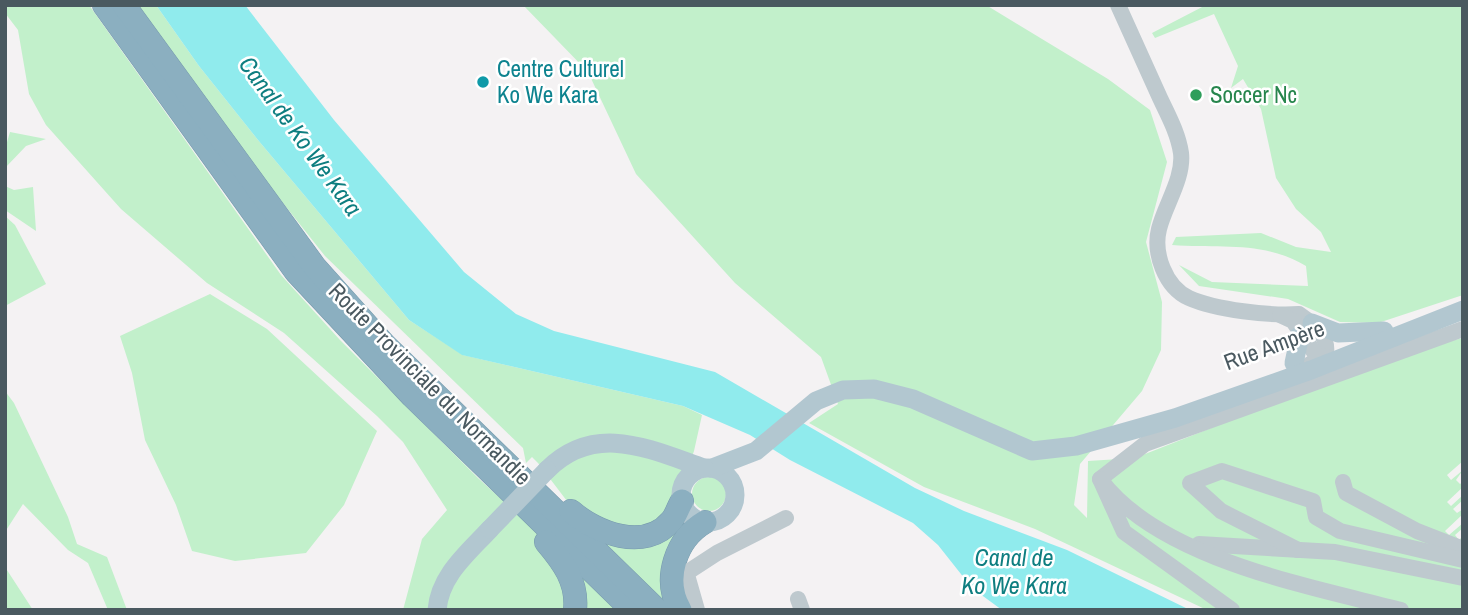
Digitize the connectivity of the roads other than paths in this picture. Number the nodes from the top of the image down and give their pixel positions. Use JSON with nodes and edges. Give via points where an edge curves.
{"nodes":[{"id":1,"x":104,"y":5,"type":"edge"},
{"id":2,"x":124,"y":5,"type":"edge"},
{"id":3,"x":1118,"y":5,"type":"edge"},
{"id":4,"x":1463,"y":304,"type":"edge"},
{"id":5,"x":1463,"y":310,"type":"edge"},
{"id":6,"x":1306,"y":329,"type":"junction"},
{"id":7,"x":1463,"y":329,"type":"edge"},
{"id":8,"x":1384,"y":331,"type":"junction"},
{"id":9,"x":1323,"y":355,"type":"junction"},
{"id":10,"x":1347,"y":356,"type":"junction"},
{"id":11,"x":1294,"y":363,"type":"junction"},
{"id":12,"x":1224,"y":400,"type":"junction"},
{"id":13,"x":1105,"y":439,"type":"junction"},
{"id":14,"x":760,"y":448,"type":"junction"},
{"id":15,"x":649,"y":449,"type":"junction"},
{"id":16,"x":708,"y":468,"type":"junction"},
{"id":17,"x":504,"y":472,"type":"junction"},
{"id":18,"x":1100,"y":479,"type":"junction"},
{"id":19,"x":1343,"y":482,"type":"dead end"},
{"id":20,"x":682,"y":494,"type":"junction"},
{"id":21,"x":736,"y":494,"type":"junction"},
{"id":22,"x":786,"y":519,"type":"dead end"},
{"id":23,"x":705,"y":522,"type":"junction"},
{"id":24,"x":1188,"y":543,"type":"junction"},
{"id":25,"x":1463,"y":549,"type":"edge"},
{"id":26,"x":1298,"y":550,"type":"junction"},
{"id":27,"x":1463,"y":560,"type":"edge"},
{"id":28,"x":680,"y":578,"type":"junction"},
{"id":29,"x":1463,"y":578,"type":"edge"},
{"id":30,"x":1347,"y":596,"type":"junction"},
{"id":31,"x":438,"y":610,"type":"edge"},
{"id":32,"x":575,"y":610,"type":"edge"},
{"id":33,"x":632,"y":610,"type":"edge"},
{"id":34,"x":657,"y":610,"type":"edge"},
{"id":35,"x":680,"y":610,"type":"edge"},
{"id":36,"x":697,"y":610,"type":"edge"},
{"id":37,"x":1232,"y":610,"type":"edge"},
{"id":38,"x":1375,"y":610,"type":"edge"},
{"id":39,"x":1401,"y":610,"type":"edge"}],
"edges":[{"from":1,"to":17,"type":"highway","name":"Route Provinciale du Normandie","via":[[296,272],[373,356]]},
{"from":2,"to":17,"type":"highway","name":"Route Provinciale du Normandie","via":[[315,267]]},
{"from":3,"to":6,"type":"street","via":[[1181,154],[1159,231],[1162,267],[1172,284],[1188,297],[1280,315],[1299,314]]},
{"from":4,"to":8,"type":"main road","name":"Rue Ampère"},
{"from":5,"to":10,"type":"main road","name":"Rue Ampère"},
{"from":6,"to":8,"type":"main road"},
{"from":6,"to":9,"type":"street","via":[[1322,334]]},
{"from":6,"to":11,"type":"main road"},
{"from":7,"to":18,"type":"street","via":[[1145,444]]},
{"from":8,"to":9,"type":"main road","name":"Rue Ampère"},
{"from":9,"to":10,"type":"street"},
{"from":9,"to":11,"type":"main road","name":"Rue Ampère"},
{"from":9,"to":12,"type":"street"},
{"from":10,"to":12,"type":"main road","name":"Rue Ampère"},
{"from":11,"to":13,"type":"main road","name":"Rue Ampère"},
{"from":12,"to":13,"type":"main road","name":"Rue Ampère"},
{"from":13,"to":14,"type":"main road","name":"Rue Ampère","via":[[1032,451],[913,399],[874,389],[843,390],[816,401]]},
{"from":14,"to":16,"type":"main road"},
{"from":14,"to":21,"type":"main road","via":[[745,468]]},
{"from":15,"to":16,"type":"main road"},
{"from":15,"to":20,"type":"main road","via":[[677,474]]},
{"from":15,"to":31,"type":"main road","bridge":true,"via":[[591,443],[567,453],[451,570],[439,593]]},
{"from":16,"to":20,"type":"main road","via":[[690,475]]},
{"from":16,"to":21,"type":"main road","via":[[726,474]]},
{"from":17,"to":20,"type":"highway","via":[[543,487],[588,526],[618,536],[655,533],[671,521]]},
{"from":17,"to":32,"type":"highway","via":[[562,561],[577,593]]},
{"from":17,"to":33,"type":"highway","name":"Route Provinciale du Normandie"},
{"from":17,"to":34,"type":"highway","name":"Route Provinciale du Normandie"},
{"from":18,"to":24,"type":"street","via":[[1114,498]]},
{"from":18,"to":37,"type":"street","via":[[1124,532]]},
{"from":19,"to":25,"type":"street","via":[[1346,493],[1380,512]]},
{"from":20,"to":23,"type":"main road","via":[[690,516]]},
{"from":21,"to":23,"type":"main road","via":[[727,515]]},
{"from":22,"to":28,"type":"street","via":[[717,553]]},
{"from":23,"to":28,"type":"highway","via":[[688,532],[676,552]]},
{"from":24,"to":26,"type":"street"},
{"from":24,"to":30,"type":"street","via":[[1238,567]]},
{"from":26,"to":27,"type":"street","via":[[1221,510],[1190,483],[1222,471],[1313,501],[1316,517],[1340,531]]},
{"from":26,"to":29,"type":"street","via":[[1335,552]]},
{"from":28,"to":35,"type":"highway","via":[[676,602]]},
{"from":28,"to":36,"type":"street"},
{"from":30,"to":38,"type":"street"},
{"from":30,"to":39,"type":"street"}]}
